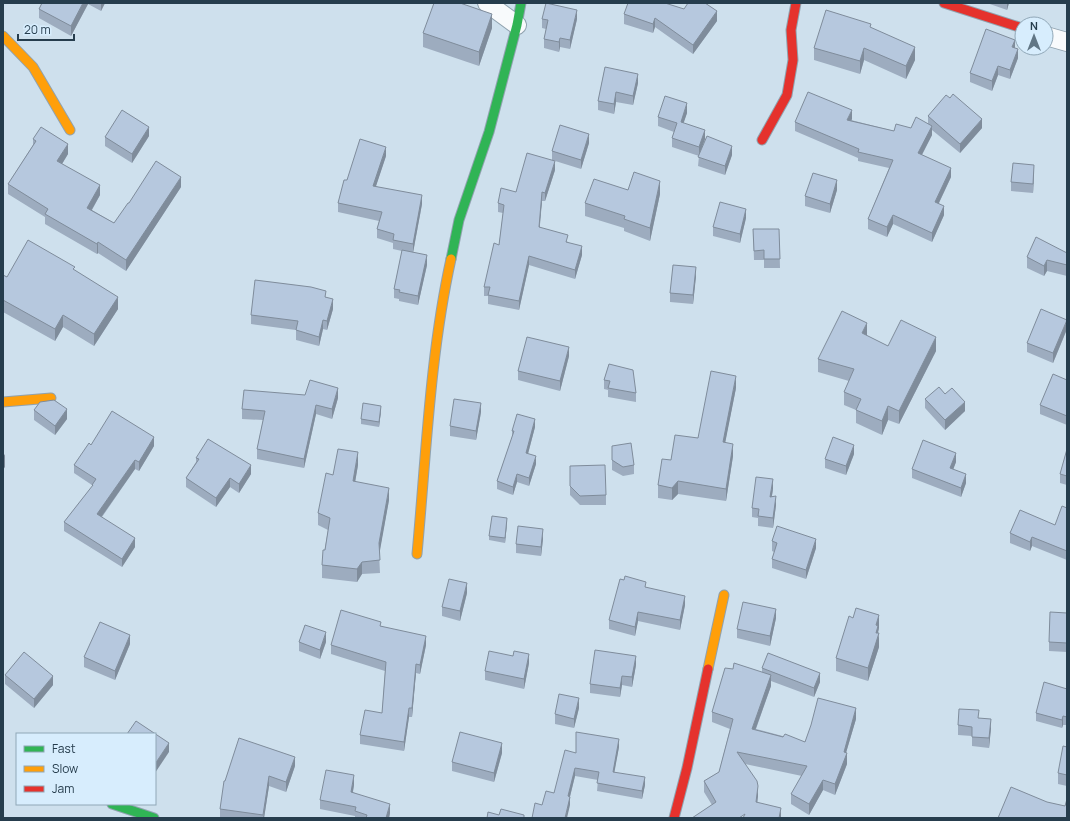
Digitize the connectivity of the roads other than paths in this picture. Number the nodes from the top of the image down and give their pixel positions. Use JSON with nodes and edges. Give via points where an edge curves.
{"nodes":[{"id":1,"x":487,"y":3,"type":"edge"},
{"id":2,"x":521,"y":3,"type":"edge"},
{"id":3,"x":796,"y":3,"type":"edge"},
{"id":4,"x":944,"y":3,"type":"edge"},
{"id":5,"x":517,"y":25,"type":"junction"},
{"id":6,"x":1014,"y":25,"type":"edge"},
{"id":7,"x":3,"y":36,"type":"edge"},
{"id":8,"x":1054,"y":38,"type":"edge"},
{"id":9,"x":1067,"y":42,"type":"edge"},
{"id":10,"x":70,"y":130,"type":"dead end"},
{"id":11,"x":762,"y":140,"type":"dead end"},
{"id":12,"x":51,"y":398,"type":"dead end"},
{"id":13,"x":3,"y":402,"type":"edge"},
{"id":14,"x":417,"y":554,"type":"dead end"},
{"id":15,"x":724,"y":595,"type":"dead end"},
{"id":16,"x":115,"y":805,"type":"edge"},
{"id":17,"x":154,"y":818,"type":"edge"},
{"id":18,"x":674,"y":818,"type":"edge"}],
"edges":[{"from":1,"to":5,"type":"street"},
{"from":2,"to":5,"type":"street"},
{"from":3,"to":11,"type":"street","via":[[791,30],[793,60],[787,95]]},
{"from":4,"to":6,"type":"street"},
{"from":5,"to":14,"type":"street","via":[[490,132],[459,220],[444,289],[432,384]]},
{"from":7,"to":10,"type":"street","via":[[33,67]]},
{"from":8,"to":9,"type":"street"},
{"from":12,"to":13,"type":"street"},
{"from":15,"to":18,"type":"street"},
{"from":16,"to":17,"type":"street"}]}
